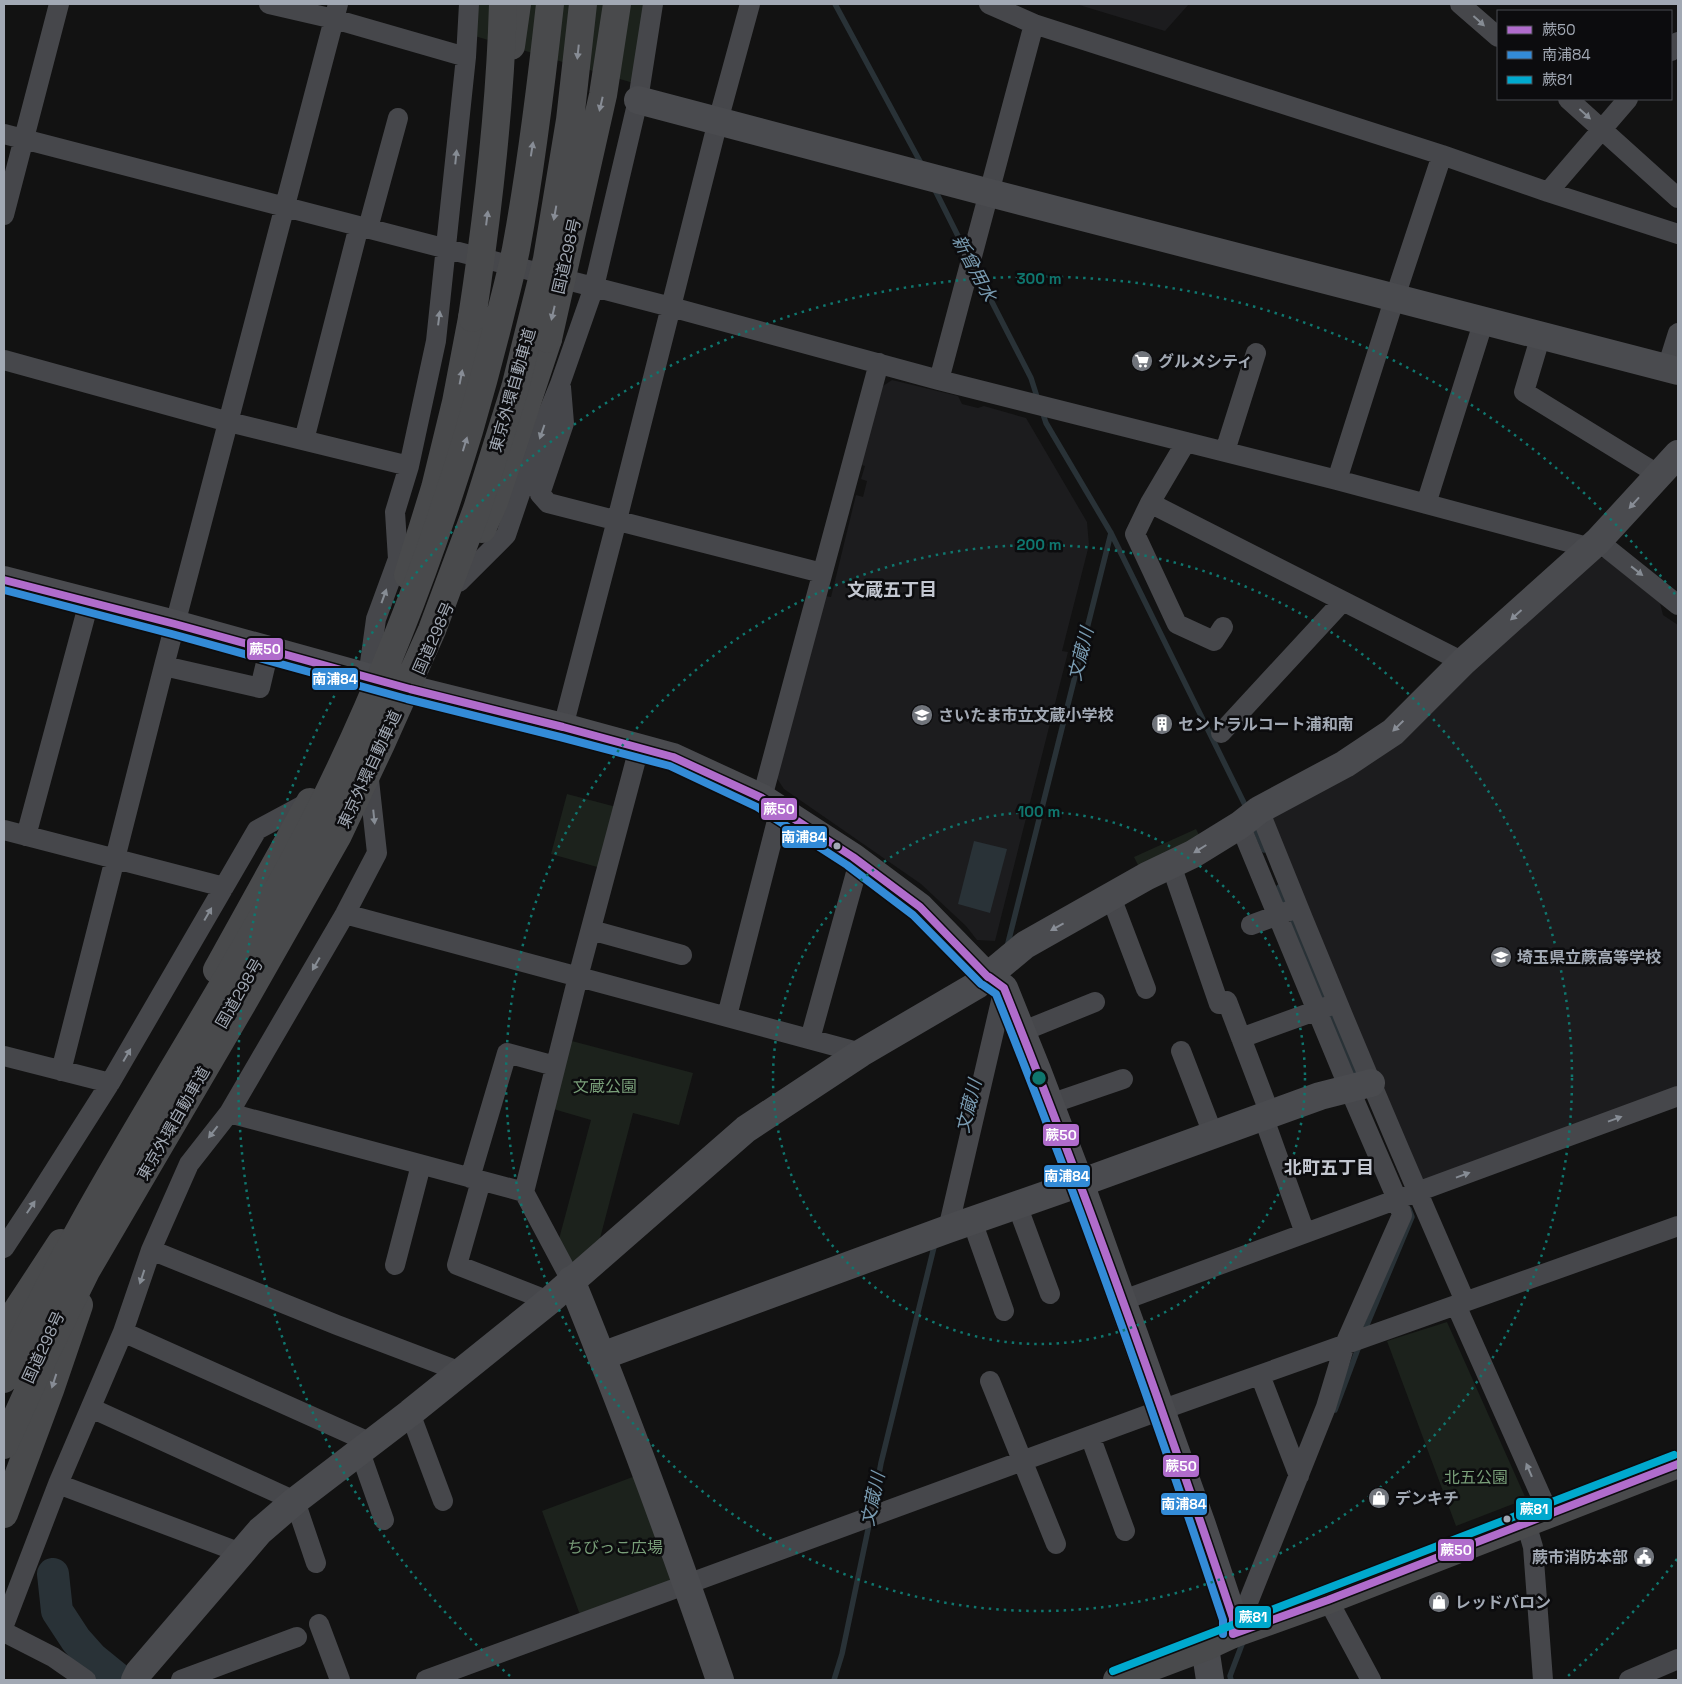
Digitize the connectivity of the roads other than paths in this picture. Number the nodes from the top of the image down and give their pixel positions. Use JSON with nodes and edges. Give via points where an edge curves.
{"nodes":[{"id":1,"x":59,"y":4,"type":"edge"},
{"id":2,"x":269,"y":4,"type":"edge"},
{"id":3,"x":469,"y":4,"type":"edge"},
{"id":4,"x":503,"y":4,"type":"edge"},
{"id":5,"x":518,"y":4,"type":"edge"},
{"id":6,"x":550,"y":4,"type":"edge"},
{"id":7,"x":583,"y":4,"type":"edge"},
{"id":8,"x":617,"y":4,"type":"edge"},
{"id":9,"x":653,"y":4,"type":"edge"},
{"id":10,"x":750,"y":4,"type":"edge"},
{"id":11,"x":989,"y":4,"type":"edge"},
{"id":12,"x":1460,"y":4,"type":"edge"},
{"id":13,"x":336,"y":12,"type":"edge"},
{"id":14,"x":1034,"y":24,"type":"junction"},
{"id":15,"x":1497,"y":36,"type":"edge"},
{"id":16,"x":466,"y":57,"type":"junction"},
{"id":17,"x":638,"y":100,"type":"junction"},
{"id":18,"x":1569,"y":100,"type":"edge"},
{"id":19,"x":1627,"y":100,"type":"edge"},
{"id":20,"x":398,"y":118,"type":"dead end"},
{"id":21,"x":718,"y":121,"type":"junction"},
{"id":22,"x":1602,"y":129,"type":"junction"},
{"id":23,"x":4,"y":134,"type":"edge"},
{"id":24,"x":23,"y":138,"type":"junction"},
{"id":25,"x":496,"y":138,"type":"junction"},
{"id":26,"x":1442,"y":156,"type":"junction"},
{"id":27,"x":1548,"y":192,"type":"junction"},
{"id":28,"x":990,"y":193,"type":"junction"},
{"id":29,"x":1678,"y":198,"type":"edge"},
{"id":30,"x":284,"y":207,"type":"junction"},
{"id":31,"x":4,"y":215,"type":"edge"},
{"id":32,"x":363,"y":227,"type":"junction"},
{"id":33,"x":1678,"y":234,"type":"edge"},
{"id":34,"x":447,"y":249,"type":"junction"},
{"id":35,"x":594,"y":287,"type":"junction"},
{"id":36,"x":1395,"y":297,"type":"junction"},
{"id":37,"x":671,"y":307,"type":"junction"},
{"id":38,"x":1484,"y":320,"type":"junction"},
{"id":39,"x":1678,"y":334,"type":"edge"},
{"id":40,"x":1541,"y":335,"type":"junction"},
{"id":41,"x":1256,"y":353,"type":"dead end"},
{"id":42,"x":4,"y":360,"type":"edge"},
{"id":43,"x":879,"y":363,"type":"junction"},
{"id":44,"x":1673,"y":370,"type":"edge"},
{"id":45,"x":939,"y":380,"type":"junction"},
{"id":46,"x":560,"y":384,"type":"junction"},
{"id":47,"x":229,"y":422,"type":"junction"},
{"id":48,"x":304,"y":440,"type":"junction"},
{"id":49,"x":1186,"y":442,"type":"junction"},
{"id":50,"x":1225,"y":452,"type":"junction"},
{"id":51,"x":1678,"y":454,"type":"edge"},
{"id":52,"x":409,"y":466,"type":"junction"},
{"id":53,"x":1658,"y":475,"type":"junction"},
{"id":54,"x":1337,"y":480,"type":"junction"},
{"id":55,"x":1150,"y":503,"type":"junction"},
{"id":56,"x":1426,"y":504,"type":"junction"},
{"id":57,"x":617,"y":520,"type":"junction"},
{"id":58,"x":1595,"y":545,"type":"junction"},
{"id":59,"x":822,"y":573,"type":"junction"},
{"id":60,"x":4,"y":580,"type":"edge"},
{"id":61,"x":458,"y":582,"type":"junction"},
{"id":62,"x":1343,"y":601,"type":"junction"},
{"id":63,"x":89,"y":602,"type":"junction"},
{"id":64,"x":1678,"y":604,"type":"edge"},
{"id":65,"x":175,"y":624,"type":"junction"},
{"id":66,"x":1223,"y":627,"type":"dead end"},
{"id":67,"x":269,"y":650,"type":"junction"},
{"id":68,"x":1463,"y":662,"type":"junction"},
{"id":69,"x":164,"y":666,"type":"junction"},
{"id":70,"x":368,"y":677,"type":"junction"},
{"id":71,"x":410,"y":689,"type":"junction"},
{"id":72,"x":563,"y":727,"type":"junction"},
{"id":73,"x":1221,"y":733,"type":"dead end"},
{"id":74,"x":639,"y":748,"type":"junction"},
{"id":75,"x":368,"y":769,"type":"junction"},
{"id":76,"x":309,"y":802,"type":"junction"},
{"id":77,"x":771,"y":804,"type":"junction"},
{"id":78,"x":1250,"y":818,"type":"junction"},
{"id":79,"x":4,"y":830,"type":"edge"},
{"id":80,"x":26,"y":836,"type":"junction"},
{"id":81,"x":114,"y":860,"type":"junction"},
{"id":82,"x":859,"y":862,"type":"junction"},
{"id":83,"x":1171,"y":864,"type":"junction"},
{"id":84,"x":224,"y":887,"type":"junction"},
{"id":85,"x":1111,"y":897,"type":"junction"},
{"id":86,"x":1288,"y":912,"type":"junction"},
{"id":87,"x":345,"y":914,"type":"junction"},
{"id":88,"x":1251,"y":925,"type":"dead end"},
{"id":89,"x":591,"y":930,"type":"junction"},
{"id":90,"x":682,"y":955,"type":"dead end"},
{"id":91,"x":999,"y":975,"type":"junction"},
{"id":92,"x":578,"y":977,"type":"junction"},
{"id":93,"x":1146,"y":989,"type":"dead end"},
{"id":94,"x":1095,"y":1002,"type":"dead end"},
{"id":95,"x":1327,"y":1006,"type":"junction"},
{"id":96,"x":727,"y":1016,"type":"junction"},
{"id":97,"x":1022,"y":1032,"type":"junction"},
{"id":98,"x":1241,"y":1038,"type":"junction"},
{"id":99,"x":810,"y":1039,"type":"junction"},
{"id":100,"x":1181,"y":1051,"type":"dead end"},
{"id":101,"x":861,"y":1053,"type":"junction"},
{"id":102,"x":4,"y":1056,"type":"edge"},
{"id":103,"x":556,"y":1066,"type":"junction"},
{"id":104,"x":61,"y":1071,"type":"junction"},
{"id":105,"x":1123,"y":1080,"type":"dead end"},
{"id":106,"x":110,"y":1083,"type":"junction"},
{"id":107,"x":1360,"y":1086,"type":"junction"},
{"id":108,"x":1678,"y":1096,"type":"edge"},
{"id":109,"x":1050,"y":1104,"type":"junction"},
{"id":110,"x":229,"y":1113,"type":"junction"},
{"id":111,"x":1267,"y":1115,"type":"junction"},
{"id":112,"x":1213,"y":1134,"type":"junction"},
{"id":113,"x":420,"y":1165,"type":"junction"},
{"id":114,"x":475,"y":1179,"type":"junction"},
{"id":115,"x":1080,"y":1183,"type":"junction"},
{"id":116,"x":524,"y":1192,"type":"junction"},
{"id":117,"x":1406,"y":1196,"type":"junction"},
{"id":118,"x":1017,"y":1205,"type":"junction"},
{"id":119,"x":73,"y":1226,"type":"junction"},
{"id":120,"x":1678,"y":1226,"type":"edge"},
{"id":121,"x":948,"y":1229,"type":"junction"},
{"id":122,"x":1305,"y":1233,"type":"junction"},
{"id":123,"x":100,"y":1234,"type":"junction"},
{"id":124,"x":4,"y":1248,"type":"edge"},
{"id":125,"x":151,"y":1250,"type":"junction"},
{"id":126,"x":395,"y":1265,"type":"dead end"},
{"id":127,"x":571,"y":1280,"type":"junction"},
{"id":128,"x":1050,"y":1294,"type":"dead end"},
{"id":129,"x":549,"y":1301,"type":"junction"},
{"id":130,"x":1121,"y":1301,"type":"junction"},
{"id":131,"x":1460,"y":1303,"type":"junction"},
{"id":132,"x":1004,"y":1311,"type":"dead end"},
{"id":133,"x":4,"y":1330,"type":"edge"},
{"id":134,"x":123,"y":1332,"type":"junction"},
{"id":135,"x":1349,"y":1343,"type":"junction"},
{"id":136,"x":602,"y":1356,"type":"junction"},
{"id":137,"x":4,"y":1371,"type":"edge"},
{"id":138,"x":461,"y":1372,"type":"junction"},
{"id":139,"x":1260,"y":1375,"type":"junction"},
{"id":140,"x":4,"y":1380,"type":"edge"},
{"id":141,"x":990,"y":1381,"type":"dead end"},
{"id":142,"x":91,"y":1408,"type":"junction"},
{"id":143,"x":1161,"y":1410,"type":"junction"},
{"id":144,"x":410,"y":1413,"type":"junction"},
{"id":145,"x":4,"y":1431,"type":"edge"},
{"id":146,"x":1090,"y":1436,"type":"junction"},
{"id":147,"x":4,"y":1444,"type":"edge"},
{"id":148,"x":366,"y":1448,"type":"junction"},
{"id":149,"x":1022,"y":1461,"type":"junction"},
{"id":150,"x":1678,"y":1464,"type":"edge"},
{"id":151,"x":1299,"y":1476,"type":"junction"},
{"id":152,"x":58,"y":1484,"type":"junction"},
{"id":153,"x":295,"y":1501,"type":"junction"},
{"id":154,"x":443,"y":1501,"type":"dead end"},
{"id":155,"x":4,"y":1514,"type":"edge"},
{"id":156,"x":1537,"y":1519,"type":"junction"},
{"id":157,"x":384,"y":1520,"type":"dead end"},
{"id":158,"x":1125,"y":1531,"type":"dead end"},
{"id":159,"x":1056,"y":1544,"type":"dead end"},
{"id":160,"x":241,"y":1553,"type":"junction"},
{"id":161,"x":316,"y":1563,"type":"dead end"},
{"id":162,"x":687,"y":1584,"type":"junction"},
{"id":163,"x":1328,"y":1600,"type":"junction"},
{"id":164,"x":319,"y":1624,"type":"dead end"},
{"id":165,"x":4,"y":1625,"type":"edge"},
{"id":166,"x":1242,"y":1631,"type":"junction"},
{"id":167,"x":4,"y":1632,"type":"edge"},
{"id":168,"x":297,"y":1637,"type":"dead end"},
{"id":169,"x":1205,"y":1647,"type":"junction"},
{"id":170,"x":1678,"y":1659,"type":"edge"},
{"id":171,"x":142,"y":1677,"type":"edge"},
{"id":172,"x":86,"y":1680,"type":"edge"},
{"id":173,"x":181,"y":1680,"type":"edge"},
{"id":174,"x":340,"y":1680,"type":"edge"},
{"id":175,"x":426,"y":1680,"type":"edge"},
{"id":176,"x":720,"y":1680,"type":"edge"},
{"id":177,"x":1117,"y":1680,"type":"edge"},
{"id":178,"x":1210,"y":1680,"type":"edge"},
{"id":179,"x":1371,"y":1680,"type":"edge"},
{"id":180,"x":1544,"y":1680,"type":"edge"},
{"id":181,"x":1629,"y":1680,"type":"edge"}],
"edges":[{"from":1,"to":24,"type":"street"},
{"from":2,"to":13,"type":"street"},
{"from":3,"to":16,"type":"street"},
{"from":4,"to":25,"type":"highway","name":"国道298号","bridge":true},
{"from":5,"to":25,"type":"highway","bridge":true},
{"from":140,"to":6,"type":"highway","name":"東京外環自動車道","one_way":true,"bridge":true,"via":[[59,1268],[126,1147],[313,824],[356,735],[405,619],[448,498],[484,380],[515,252],[538,114]]},
{"from":7,"to":147,"type":"highway","name":"東京外環自動車道","one_way":true,"bridge":true,"via":[[570,120],[547,259],[515,388],[480,499],[432,630],[338,835],[86,1271]]},
{"from":8,"to":61,"type":"highway","name":"国道298号","one_way":true,"bridge":true,"via":[[603,95],[548,339],[494,502]]},
{"from":9,"to":17,"type":"street"},
{"from":10,"to":21,"type":"street"},
{"from":11,"to":14,"type":"street"},
{"from":12,"to":15,"type":"street","one_way":true},
{"from":13,"to":16,"type":"street"},
{"from":13,"to":30,"type":"street"},
{"from":14,"to":26,"type":"street"},
{"from":14,"to":28,"type":"street"},
{"from":34,"to":16,"type":"street","one_way":true},
{"from":17,"to":21,"type":"street"},
{"from":17,"to":35,"type":"street"},
{"from":18,"to":22,"type":"street","one_way":true},
{"from":19,"to":22,"type":"street"},
{"from":20,"to":32,"type":"street"},
{"from":21,"to":28,"type":"street"},
{"from":21,"to":37,"type":"street"},
{"from":22,"to":27,"type":"street"},
{"from":22,"to":29,"type":"street"},
{"from":23,"to":24,"type":"street"},
{"from":24,"to":30,"type":"street"},
{"from":24,"to":31,"type":"street"},
{"from":70,"to":25,"type":"highway","name":"国道298号","one_way":true,"bridge":true,"via":[[408,576],[435,488],[456,402],[486,227]]},
{"from":26,"to":27,"type":"street"},
{"from":26,"to":36,"type":"street"},
{"from":27,"to":33,"type":"street"},
{"from":28,"to":36,"type":"street"},
{"from":28,"to":45,"type":"street"},
{"from":30,"to":32,"type":"street"},
{"from":30,"to":47,"type":"street"},
{"from":32,"to":34,"type":"street"},
{"from":32,"to":48,"type":"street"},
{"from":34,"to":35,"type":"street"},
{"from":52,"to":34,"type":"street","one_way":true,"via":[[436,341]]},
{"from":35,"to":37,"type":"street"},
{"from":35,"to":46,"type":"street"},
{"from":36,"to":38,"type":"street"},
{"from":36,"to":54,"type":"street"},
{"from":37,"to":43,"type":"street"},
{"from":37,"to":57,"type":"street"},
{"from":38,"to":40,"type":"street"},
{"from":38,"to":56,"type":"street"},
{"from":39,"to":44,"type":"street"},
{"from":40,"to":44,"type":"street"},
{"from":40,"to":53,"type":"street","via":[[1524,392]]},
{"from":41,"to":50,"type":"street"},
{"from":42,"to":47,"type":"street"},
{"from":43,"to":45,"type":"street"},
{"from":43,"to":59,"type":"street"},
{"from":45,"to":49,"type":"street"},
{"from":46,"to":57,"type":"street","via":[[564,423],[540,494],[548,503]]},
{"from":46,"to":61,"type":"street","one_way":true,"via":[[506,535]]},
{"from":47,"to":48,"type":"street"},
{"from":47,"to":65,"type":"street"},
{"from":48,"to":52,"type":"street"},
{"from":49,"to":50,"type":"street"},
{"from":49,"to":55,"type":"street"},
{"from":50,"to":54,"type":"street"},
{"from":51,"to":53,"type":"street"},
{"from":70,"to":52,"type":"street","one_way":true,"via":[[376,619],[398,559],[395,512]]},
{"from":53,"to":58,"type":"street","one_way":true},
{"from":54,"to":56,"type":"street"},
{"from":55,"to":62,"type":"street"},
{"from":55,"to":66,"type":"street","via":[[1135,534],[1177,624],[1214,641]]},
{"from":56,"to":58,"type":"street"},
{"from":57,"to":59,"type":"street"},
{"from":57,"to":72,"type":"street"},
{"from":58,"to":64,"type":"street","one_way":true},
{"from":58,"to":68,"type":"street","one_way":true},
{"from":59,"to":77,"type":"street"},
{"from":60,"to":63,"type":"street"},
{"from":61,"to":71,"type":"highway","name":"国道298号"},
{"from":62,"to":68,"type":"street"},
{"from":62,"to":73,"type":"street"},
{"from":63,"to":65,"type":"street"},
{"from":63,"to":80,"type":"street"},
{"from":65,"to":67,"type":"street"},
{"from":65,"to":69,"type":"street"},
{"from":67,"to":69,"type":"street","via":[[260,688]]},
{"from":67,"to":70,"type":"street"},
{"from":68,"to":78,"type":"street","one_way":true,"via":[[1393,732],[1345,764]]},
{"from":69,"to":81,"type":"street"},
{"from":70,"to":71,"type":"street"},
{"from":70,"to":76,"type":"highway","name":"国道298号"},
{"from":71,"to":72,"type":"street"},
{"from":71,"to":75,"type":"highway","name":"国道298号"},
{"from":72,"to":74,"type":"street"},
{"from":74,"to":77,"type":"street","via":[[673,757]]},
{"from":74,"to":89,"type":"street"},
{"from":75,"to":87,"type":"street","one_way":true,"via":[[377,853]]},
{"from":75,"to":123,"type":"highway","name":"国道298号"},
{"from":76,"to":84,"type":"street","via":[[258,830]]},
{"from":76,"to":119,"type":"highway","name":"国道298号"},
{"from":77,"to":82,"type":"street"},
{"from":77,"to":96,"type":"street"},
{"from":78,"to":83,"type":"street","one_way":true},
{"from":78,"to":86,"type":"street"},
{"from":79,"to":80,"type":"street"},
{"from":80,"to":81,"type":"street"},
{"from":81,"to":84,"type":"street"},
{"from":81,"to":104,"type":"street"},
{"from":82,"to":91,"type":"street","via":[[920,907]]},
{"from":82,"to":99,"type":"street"},
{"from":83,"to":85,"type":"street"},
{"from":83,"to":98,"type":"street","via":[[1223,1003]]},
{"from":106,"to":84,"type":"street","one_way":true},
{"from":85,"to":91,"type":"street","one_way":true,"via":[[1025,945]]},
{"from":85,"to":93,"type":"street"},
{"from":86,"to":88,"type":"street"},
{"from":86,"to":95,"type":"street"},
{"from":87,"to":92,"type":"street"},
{"from":87,"to":110,"type":"street","one_way":true},
{"from":89,"to":90,"type":"street"},
{"from":89,"to":92,"type":"street"},
{"from":91,"to":97,"type":"street"},
{"from":91,"to":101,"type":"street"},
{"from":91,"to":121,"type":"street"},
{"from":92,"to":96,"type":"street"},
{"from":92,"to":103,"type":"street"},
{"from":94,"to":97,"type":"street"},
{"from":95,"to":98,"type":"street"},
{"from":95,"to":107,"type":"street"},
{"from":96,"to":99,"type":"street"},
{"from":97,"to":109,"type":"street"},
{"from":98,"to":111,"type":"street"},
{"from":99,"to":101,"type":"street"},
{"from":100,"to":112,"type":"street"},
{"from":101,"to":127,"type":"street","via":[[746,1129]]},
{"from":102,"to":104,"type":"street"},
{"from":103,"to":114,"type":"street","via":[[507,1053]]},
{"from":103,"to":116,"type":"street"},
{"from":104,"to":106,"type":"street"},
{"from":105,"to":109,"type":"street"},
{"from":124,"to":106,"type":"street","one_way":true},
{"from":107,"to":111,"type":"street"},
{"from":107,"to":117,"type":"street"},
{"from":117,"to":108,"type":"street","one_way":true},
{"from":109,"to":115,"type":"street"},
{"from":110,"to":113,"type":"street"},
{"from":110,"to":125,"type":"street","one_way":true,"via":[[189,1164]]},
{"from":111,"to":112,"type":"street"},
{"from":111,"to":122,"type":"street"},
{"from":112,"to":115,"type":"street"},
{"from":113,"to":114,"type":"street"},
{"from":113,"to":126,"type":"street"},
{"from":114,"to":116,"type":"street"},
{"from":114,"to":129,"type":"street","via":[[457,1265]]},
{"from":115,"to":118,"type":"street"},
{"from":115,"to":130,"type":"street"},
{"from":116,"to":127,"type":"street"},
{"from":117,"to":122,"type":"street"},
{"from":117,"to":131,"type":"street"},
{"from":117,"to":135,"type":"street","via":[[1402,1215]]},
{"from":118,"to":121,"type":"street"},
{"from":118,"to":128,"type":"street"},
{"from":119,"to":133,"type":"highway"},
{"from":119,"to":137,"type":"highway","name":"国道298号","via":[[32,1306]]},
{"from":120,"to":131,"type":"street"},
{"from":121,"to":132,"type":"street"},
{"from":121,"to":136,"type":"street"},
{"from":122,"to":130,"type":"street"},
{"from":123,"to":145,"type":"highway","name":"国道298号","via":[[67,1295]]},
{"from":123,"to":155,"type":"highway","one_way":true,"via":[[50,1390]]},
{"from":125,"to":134,"type":"street","one_way":true},
{"from":125,"to":138,"type":"street"},
{"from":127,"to":129,"type":"street"},
{"from":127,"to":136,"type":"street"},
{"from":129,"to":138,"type":"street"},
{"from":130,"to":143,"type":"street"},
{"from":131,"to":135,"type":"street"},
{"from":156,"to":131,"type":"street","one_way":true},
{"from":134,"to":142,"type":"street"},
{"from":134,"to":148,"type":"street"},
{"from":135,"to":139,"type":"street"},
{"from":135,"to":151,"type":"street"},
{"from":136,"to":162,"type":"street"},
{"from":138,"to":144,"type":"street"},
{"from":139,"to":143,"type":"street"},
{"from":139,"to":151,"type":"street"},
{"from":141,"to":149,"type":"street"},
{"from":142,"to":152,"type":"street"},
{"from":142,"to":153,"type":"street"},
{"from":143,"to":146,"type":"street"},
{"from":143,"to":166,"type":"street","via":[[1233,1618]]},
{"from":144,"to":148,"type":"street"},
{"from":144,"to":154,"type":"street"},
{"from":146,"to":149,"type":"street"},
{"from":146,"to":158,"type":"street"},
{"from":148,"to":153,"type":"street"},
{"from":148,"to":157,"type":"street"},
{"from":149,"to":159,"type":"street"},
{"from":149,"to":162,"type":"street"},
{"from":150,"to":156,"type":"highway"},
{"from":151,"to":166,"type":"street"},
{"from":152,"to":160,"type":"street"},
{"from":152,"to":165,"type":"street"},
{"from":153,"to":160,"type":"street","via":[[260,1531]]},
{"from":153,"to":161,"type":"street"},
{"from":156,"to":163,"type":"highway"},
{"from":156,"to":180,"type":"street","via":[[1533,1547]]},
{"from":160,"to":171,"type":"street"},
{"from":162,"to":175,"type":"street"},
{"from":162,"to":176,"type":"street"},
{"from":163,"to":166,"type":"highway"},
{"from":163,"to":179,"type":"street"},
{"from":164,"to":174,"type":"street"},
{"from":166,"to":169,"type":"highway"},
{"from":167,"to":172,"type":"street","via":[[53,1657]]},
{"from":168,"to":173,"type":"street"},
{"from":169,"to":177,"type":"highway"},
{"from":169,"to":178,"type":"street"},
{"from":170,"to":181,"type":"street"}]}
